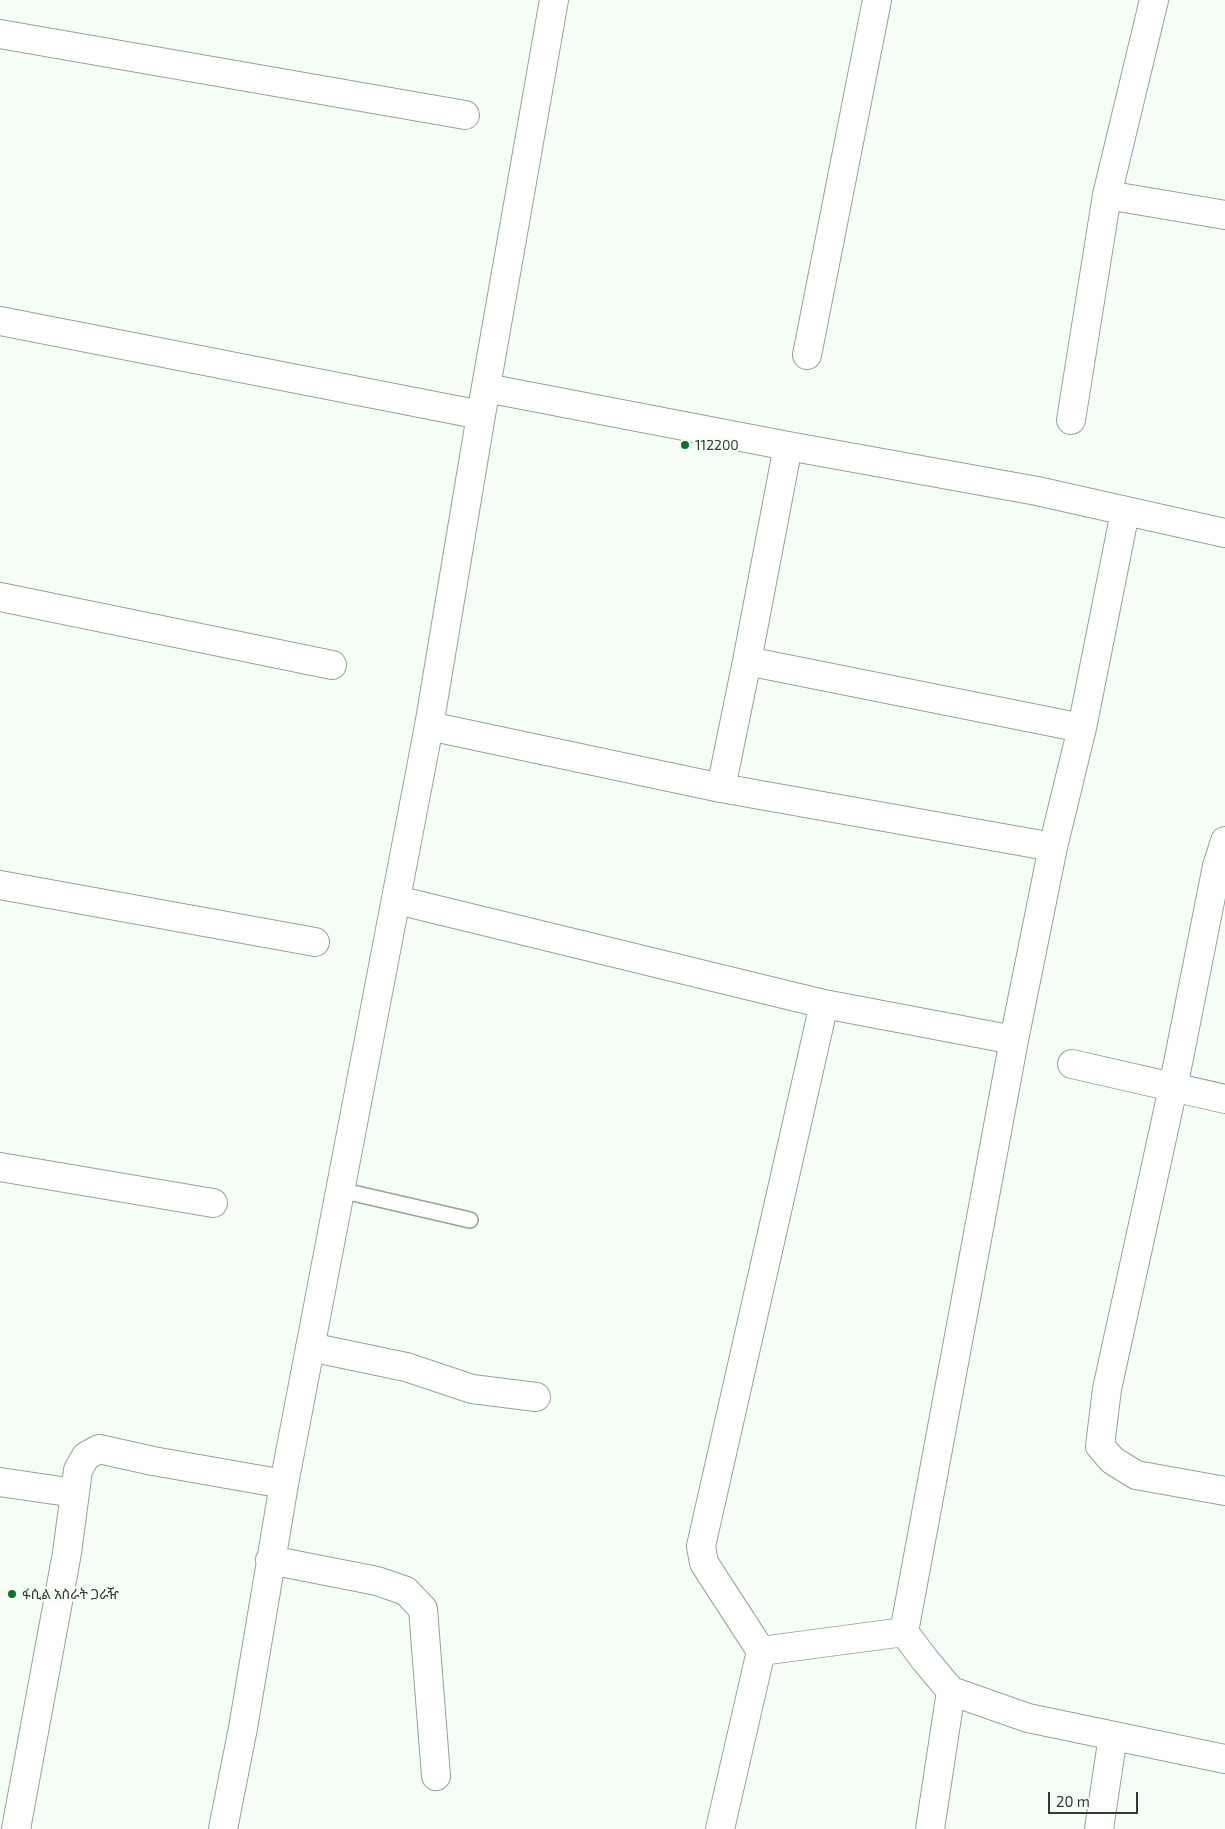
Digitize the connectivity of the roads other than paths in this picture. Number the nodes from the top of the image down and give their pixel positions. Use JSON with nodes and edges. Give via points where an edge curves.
{"nodes":[{"id":1,"x":554,"y":0,"type":"edge"},
{"id":2,"x":877,"y":0,"type":"edge"},
{"id":3,"x":1154,"y":0,"type":"edge"},
{"id":4,"x":0,"y":34,"type":"edge"},
{"id":5,"x":465,"y":115,"type":"dead end"},
{"id":6,"x":1107,"y":195,"type":"junction"},
{"id":7,"x":1225,"y":215,"type":"edge"},
{"id":8,"x":0,"y":321,"type":"edge"},
{"id":9,"x":807,"y":355,"type":"dead end"},
{"id":10,"x":486,"y":388,"type":"junction"},
{"id":11,"x":481,"y":415,"type":"junction"},
{"id":12,"x":1071,"y":420,"type":"dead end"},
{"id":13,"x":788,"y":446,"type":"junction"},
{"id":14,"x":1125,"y":512,"type":"junction"},
{"id":15,"x":1225,"y":533,"type":"edge"},
{"id":16,"x":0,"y":596,"type":"edge"},
{"id":17,"x":748,"y":661,"type":"junction"},
{"id":18,"x":332,"y":665,"type":"dead end"},
{"id":19,"x":429,"y":726,"type":"junction"},
{"id":20,"x":1082,"y":728,"type":"junction"},
{"id":21,"x":721,"y":788,"type":"junction"},
{"id":22,"x":1053,"y":848,"type":"junction"},
{"id":23,"x":1222,"y":858,"type":"edge"},
{"id":24,"x":0,"y":884,"type":"edge"},
{"id":25,"x":397,"y":900,"type":"junction"},
{"id":26,"x":315,"y":942,"type":"dead end"},
{"id":27,"x":824,"y":1004,"type":"junction"},
{"id":28,"x":1014,"y":1040,"type":"junction"},
{"id":29,"x":1072,"y":1064,"type":"dead end"},
{"id":30,"x":1173,"y":1088,"type":"junction"},
{"id":31,"x":1225,"y":1099,"type":"edge"},
{"id":32,"x":0,"y":1167,"type":"edge"},
{"id":33,"x":340,"y":1190,"type":"junction"},
{"id":34,"x":213,"y":1203,"type":"dead end"},
{"id":35,"x":470,"y":1220,"type":"dead end"},
{"id":36,"x":310,"y":1347,"type":"junction"},
{"id":37,"x":536,"y":1398,"type":"dead end"},
{"id":38,"x":0,"y":1482,"type":"edge"},
{"id":39,"x":284,"y":1484,"type":"junction"},
{"id":40,"x":1225,"y":1492,"type":"edge"},
{"id":41,"x":75,"y":1493,"type":"junction"},
{"id":42,"x":270,"y":1560,"type":"junction"},
{"id":43,"x":904,"y":1632,"type":"junction"},
{"id":44,"x":761,"y":1651,"type":"junction"},
{"id":45,"x":951,"y":1691,"type":"junction"},
{"id":46,"x":1113,"y":1736,"type":"junction"},
{"id":47,"x":1225,"y":1759,"type":"edge"},
{"id":48,"x":436,"y":1776,"type":"dead end"},
{"id":49,"x":16,"y":1829,"type":"edge"},
{"id":50,"x":223,"y":1829,"type":"edge"},
{"id":51,"x":720,"y":1829,"type":"edge"},
{"id":52,"x":930,"y":1829,"type":"edge"},
{"id":53,"x":1100,"y":1829,"type":"edge"}],
"edges":[{"from":1,"to":10,"type":"street"},
{"from":2,"to":9,"type":"street"},
{"from":3,"to":6,"type":"street"},
{"from":4,"to":5,"type":"street"},
{"from":6,"to":7,"type":"street"},
{"from":6,"to":12,"type":"street"},
{"from":8,"to":11,"type":"street"},
{"from":10,"to":11,"type":"street"},
{"from":10,"to":13,"type":"street"},
{"from":11,"to":19,"type":"street"},
{"from":13,"to":14,"type":"street","via":[[1037,491]]},
{"from":13,"to":17,"type":"street"},
{"from":14,"to":15,"type":"street"},
{"from":14,"to":20,"type":"street"},
{"from":16,"to":18,"type":"street"},
{"from":17,"to":20,"type":"street"},
{"from":17,"to":21,"type":"street"},
{"from":19,"to":21,"type":"street"},
{"from":19,"to":25,"type":"street"},
{"from":20,"to":22,"type":"street"},
{"from":21,"to":22,"type":"street"},
{"from":22,"to":28,"type":"street"},
{"from":23,"to":30,"type":"street"},
{"from":24,"to":26,"type":"street"},
{"from":25,"to":27,"type":"street"},
{"from":25,"to":33,"type":"street"},
{"from":27,"to":28,"type":"street"},
{"from":27,"to":44,"type":"street","via":[[701,1546],[704,1563]]},
{"from":28,"to":43,"type":"street"},
{"from":29,"to":30,"type":"street"},
{"from":30,"to":31,"type":"street"},
{"from":30,"to":40,"type":"street","via":[[1107,1389],[1100,1446],[1112,1460],[1136,1474]]},
{"from":32,"to":34,"type":"street"},
{"from":33,"to":35,"type":"lane"},
{"from":33,"to":36,"type":"street"},
{"from":36,"to":37,"type":"street","via":[[406,1367],[472,1388]]},
{"from":36,"to":39,"type":"street"},
{"from":38,"to":41,"type":"street"},
{"from":39,"to":41,"type":"street","via":[[99,1449],[86,1456],[78,1470]]},
{"from":39,"to":42,"type":"street"},
{"from":41,"to":49,"type":"street"},
{"from":42,"to":48,"type":"street","via":[[377,1581],[406,1591],[423,1609]]},
{"from":42,"to":50,"type":"street"},
{"from":43,"to":44,"type":"street"},
{"from":43,"to":45,"type":"street"},
{"from":44,"to":51,"type":"street"},
{"from":45,"to":46,"type":"street","via":[[1028,1718]]},
{"from":45,"to":52,"type":"street"},
{"from":46,"to":47,"type":"street"},
{"from":46,"to":53,"type":"street"}]}
